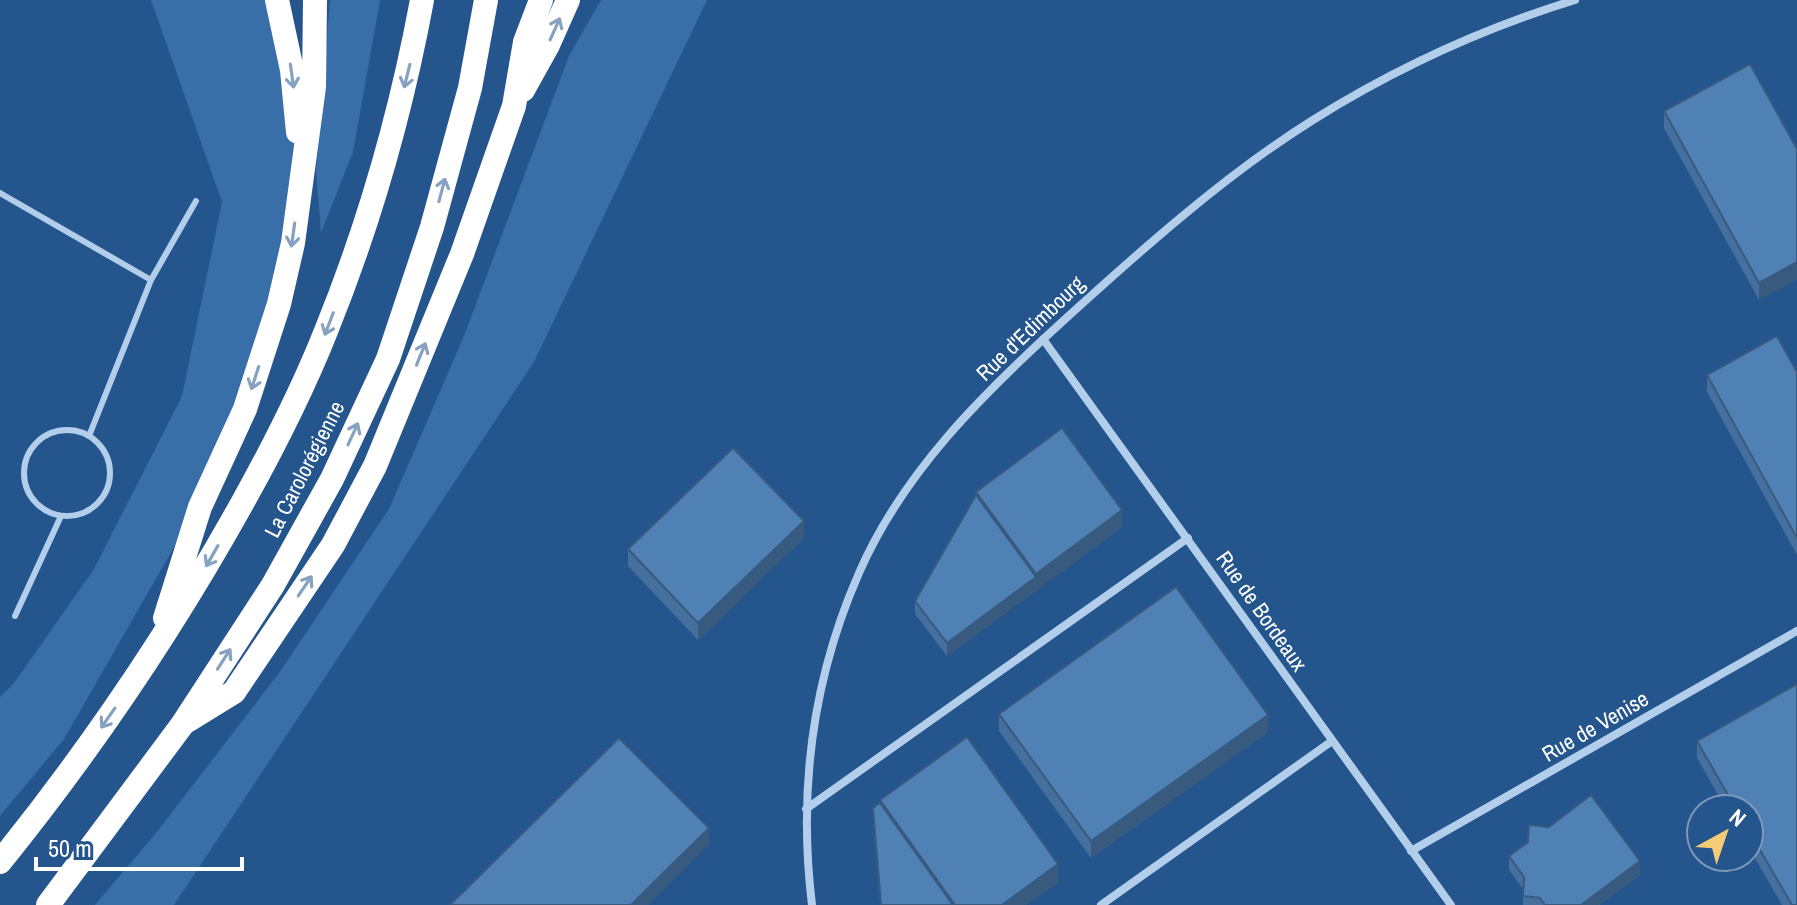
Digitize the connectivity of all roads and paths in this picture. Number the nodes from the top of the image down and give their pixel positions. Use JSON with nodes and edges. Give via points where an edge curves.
{"nodes":[{"id":1,"x":277,"y":0,"type":"edge"},
{"id":2,"x":315,"y":0,"type":"edge"},
{"id":3,"x":422,"y":0,"type":"edge"},
{"id":4,"x":486,"y":0,"type":"edge"},
{"id":5,"x":541,"y":0,"type":"edge"},
{"id":6,"x":568,"y":0,"type":"edge"},
{"id":7,"x":1575,"y":0,"type":"edge"},
{"id":8,"x":514,"y":106,"type":"junction"},
{"id":9,"x":302,"y":166,"type":"junction"},
{"id":10,"x":0,"y":193,"type":"edge"},
{"id":11,"x":196,"y":201,"type":"dead end"},
{"id":12,"x":151,"y":280,"type":"junction"},
{"id":13,"x":1043,"y":339,"type":"junction"},
{"id":14,"x":89,"y":436,"type":"junction"},
{"id":15,"x":61,"y":516,"type":"junction"},
{"id":16,"x":1188,"y":538,"type":"junction"},
{"id":17,"x":15,"y":616,"type":"dead end"},
{"id":18,"x":1797,"y":631,"type":"edge"},
{"id":19,"x":153,"y":654,"type":"junction"},
{"id":20,"x":182,"y":725,"type":"junction"},
{"id":21,"x":1332,"y":741,"type":"junction"},
{"id":22,"x":806,"y":809,"type":"junction"},
{"id":23,"x":1411,"y":851,"type":"junction"},
{"id":24,"x":0,"y":862,"type":"edge"},
{"id":25,"x":48,"y":905,"type":"edge"},
{"id":26,"x":812,"y":905,"type":"edge"},
{"id":27,"x":1101,"y":905,"type":"edge"},
{"id":28,"x":1451,"y":905,"type":"edge"}],
"edges":[{"from":1,"to":9,"type":"highway","one_way":true,"via":[[292,70]]},
{"from":2,"to":9,"type":"highway","via":[[314,87]]},
{"from":3,"to":19,"type":"highway","name":"La Carolorégienne","one_way":true,"via":[[372,207],[326,333],[275,443]]},
{"from":20,"to":4,"type":"highway","name":"La Carolorégienne","one_way":true,"via":[[273,585],[332,479],[388,359],[444,185]]},
{"from":5,"to":8,"type":"highway","via":[[525,42]]},
{"from":8,"to":6,"type":"highway","one_way":true},
{"from":7,"to":13,"type":"street","name":"Rue d'Edimbourg","via":[[1497,28],[1379,82],[1312,121],[1250,163]]},
{"from":20,"to":8,"type":"highway","one_way":true,"via":[[234,692],[354,506],[462,254]]},
{"from":9,"to":19,"type":"highway","one_way":true,"via":[[279,304],[245,409],[200,507]]},
{"from":10,"to":12,"type":"lane"},
{"from":11,"to":12,"type":"lane"},
{"from":12,"to":14,"type":"lane"},
{"from":13,"to":16,"type":"street","name":"Rue de Bordeaux"},
{"from":13,"to":22,"type":"street","name":"Rue d'Edimbourg","via":[[930,457],[901,496],[860,571],[831,645],[813,720]]},
{"from":14,"to":15,"type":"lane","via":[[108,459],[108,488],[90,510]]},
{"from":14,"to":15,"type":"lane","via":[[63,430],[50,434],[38,442],[25,466],[29,493],[48,512]]},
{"from":15,"to":17,"type":"lane"},
{"from":16,"to":21,"type":"street","name":"Rue de Bordeaux"},
{"from":16,"to":22,"type":"street"},
{"from":18,"to":23,"type":"street","name":"Rue de Venise"},
{"from":19,"to":24,"type":"highway","name":"La Carolorégienne","one_way":true},
{"from":20,"to":25,"type":"highway","name":"La Carolorégienne"},
{"from":21,"to":23,"type":"street","name":"Rue de Bordeaux"},
{"from":21,"to":27,"type":"street"},
{"from":22,"to":26,"type":"street","name":"Rue d'Edimbourg"},
{"from":23,"to":28,"type":"street","name":"Rue de Bordeaux"}]}
